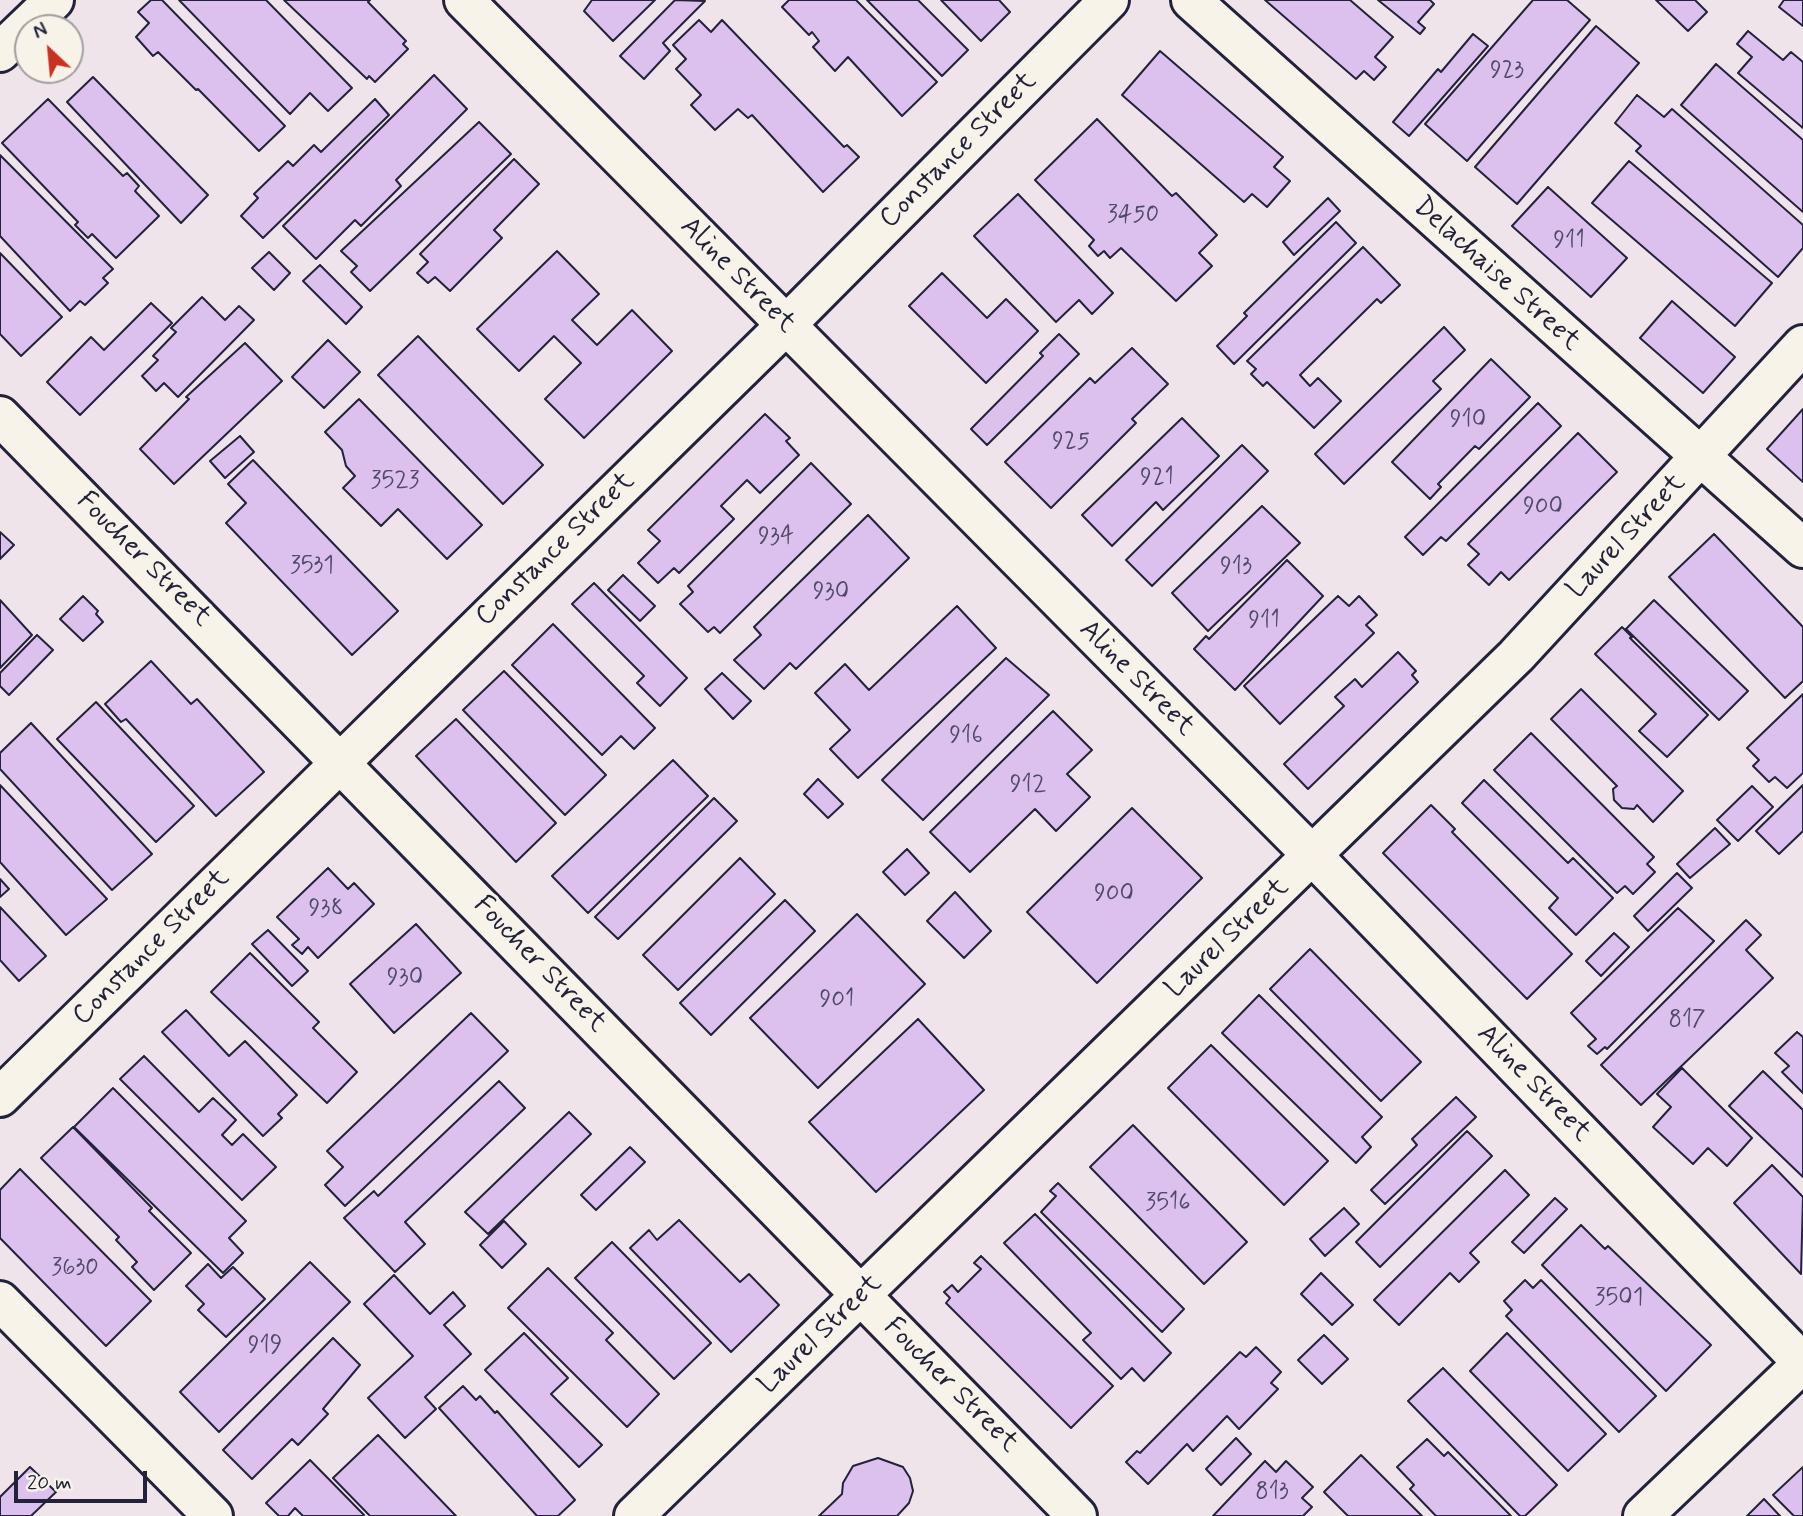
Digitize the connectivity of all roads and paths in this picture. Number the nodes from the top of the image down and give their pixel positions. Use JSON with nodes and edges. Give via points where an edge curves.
{"nodes":[{"id":1,"x":54,"y":0,"type":"edge"},
{"id":2,"x":464,"y":0,"type":"edge"},
{"id":3,"x":1109,"y":0,"type":"edge"},
{"id":4,"x":1191,"y":0,"type":"edge"},
{"id":5,"x":0,"y":52,"type":"edge"},
{"id":6,"x":786,"y":325,"type":"junction"},
{"id":7,"x":1803,"y":345,"type":"edge"},
{"id":8,"x":0,"y":416,"type":"edge"},
{"id":9,"x":1700,"y":459,"type":"junction"},
{"id":10,"x":1803,"y":548,"type":"edge"},
{"id":11,"x":341,"y":761,"type":"junction"},
{"id":12,"x":1313,"y":856,"type":"junction"},
{"id":13,"x":0,"y":1097,"type":"edge"},
{"id":14,"x":861,"y":1296,"type":"junction"},
{"id":15,"x":0,"y":1301,"type":"edge"},
{"id":16,"x":1803,"y":1363,"type":"edge"},
{"id":17,"x":213,"y":1516,"type":"edge"},
{"id":18,"x":634,"y":1516,"type":"edge"},
{"id":19,"x":1077,"y":1516,"type":"edge"},
{"id":20,"x":1643,"y":1516,"type":"edge"}],
"edges":[{"from":1,"to":5,"type":"street"},
{"from":2,"to":6,"type":"street","name":"Aline Street"},
{"from":3,"to":6,"type":"street","name":"Constance Street"},
{"from":4,"to":9,"type":"street","name":"Delachaise Street"},
{"from":6,"to":11,"type":"street","name":"Constance Street"},
{"from":6,"to":12,"type":"street","name":"Aline Street"},
{"from":7,"to":9,"type":"street","name":"Laurel Street"},
{"from":8,"to":11,"type":"street","name":"Foucher Street"},
{"from":9,"to":10,"type":"street","name":"Delachaise Street"},
{"from":9,"to":12,"type":"street","name":"Laurel Street","via":[[1516,656]]},
{"from":11,"to":13,"type":"street","name":"Constance Street"},
{"from":11,"to":14,"type":"street","name":"Foucher Street"},
{"from":12,"to":14,"type":"street","name":"Laurel Street"},
{"from":12,"to":16,"type":"street","name":"Aline Street"},
{"from":14,"to":18,"type":"street","name":"Laurel Street"},
{"from":14,"to":19,"type":"street","name":"Foucher Street"},
{"from":15,"to":17,"type":"street"},
{"from":16,"to":20,"type":"street"}]}
